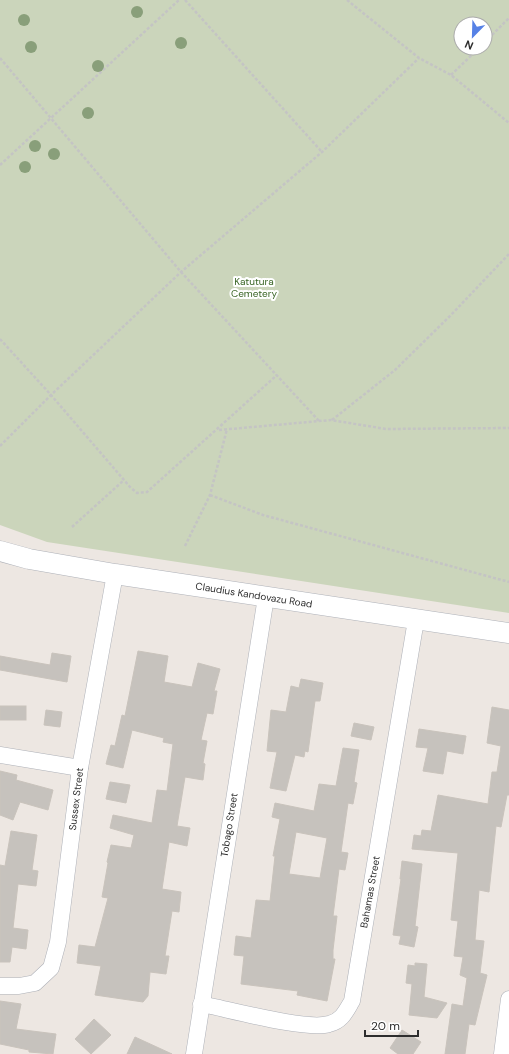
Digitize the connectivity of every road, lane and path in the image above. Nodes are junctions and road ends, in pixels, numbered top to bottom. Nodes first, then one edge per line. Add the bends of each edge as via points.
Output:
1 (179, 0) edge
2 (185, 0) edge
3 (347, 0) edge
4 (509, 18) edge
5 (493, 34) edge
6 (471, 56) edge
7 (0, 58) edge
8 (419, 58) junction
9 (451, 75) junction
10 (50, 118) junction
11 (509, 123) edge
12 (322, 152) junction
13 (0, 165) edge
14 (509, 254) edge
15 (181, 272) junction
16 (0, 339) edge
17 (277, 375) junction
18 (51, 395) junction
19 (331, 420) junction
20 (320, 422) junction
21 (509, 428) edge
22 (227, 429) junction
23 (218, 430) junction
24 (0, 446) edge
25 (124, 480) junction
26 (210, 495) junction
27 (72, 527) dead end
28 (185, 546) dead end
29 (0, 551) edge
30 (115, 574) junction
31 (509, 582) edge
32 (266, 597) junction
33 (416, 620) junction
34 (509, 634) edge
35 (0, 755) edge
36 (80, 768) junction
37 (0, 986) edge
38 (509, 999) edge
39 (201, 1004) junction
40 (194, 1054) edge
41 (502, 1054) edge

1 - 10 path
2 - 12 path
3 - 8 path
4 - 5 path
6 - 9 path
7 - 10 path
8 - 9 path
8 - 12 path
9 - 11 path
10 - 13 path
10 - 15 path
12 - 15 path
14 - 19 path via 451,316 395,370
15 - 17 path
15 - 18 path
16 - 18 path
17 - 20 path
17 - 23 path
18 - 24 path
18 - 25 path
19 - 20 path
19 - 21 path via 386,429
20 - 22 path
22 - 23 path
22 - 26 path
23 - 25 path via 147,492 137,493
25 - 27 path
26 - 28 path
26 - 31 path via 263,515
29 - 30 street, Claudius Kandovazu Road
30 - 32 street, Claudius Kandovazu Road
30 - 36 street, Sussex Street
32 - 33 street, Claudius Kandovazu Road
32 - 39 street, Tobago Street
33 - 34 street, Claudius Kandovazu Road
33 - 39 street, Bahamas Street via 352,1001 342,1018 329,1024 308,1026
35 - 36 street
36 - 37 street, Sussex Street via 58,942 51,968 35,983
38 - 41 street
39 - 40 street, Tobago Street

